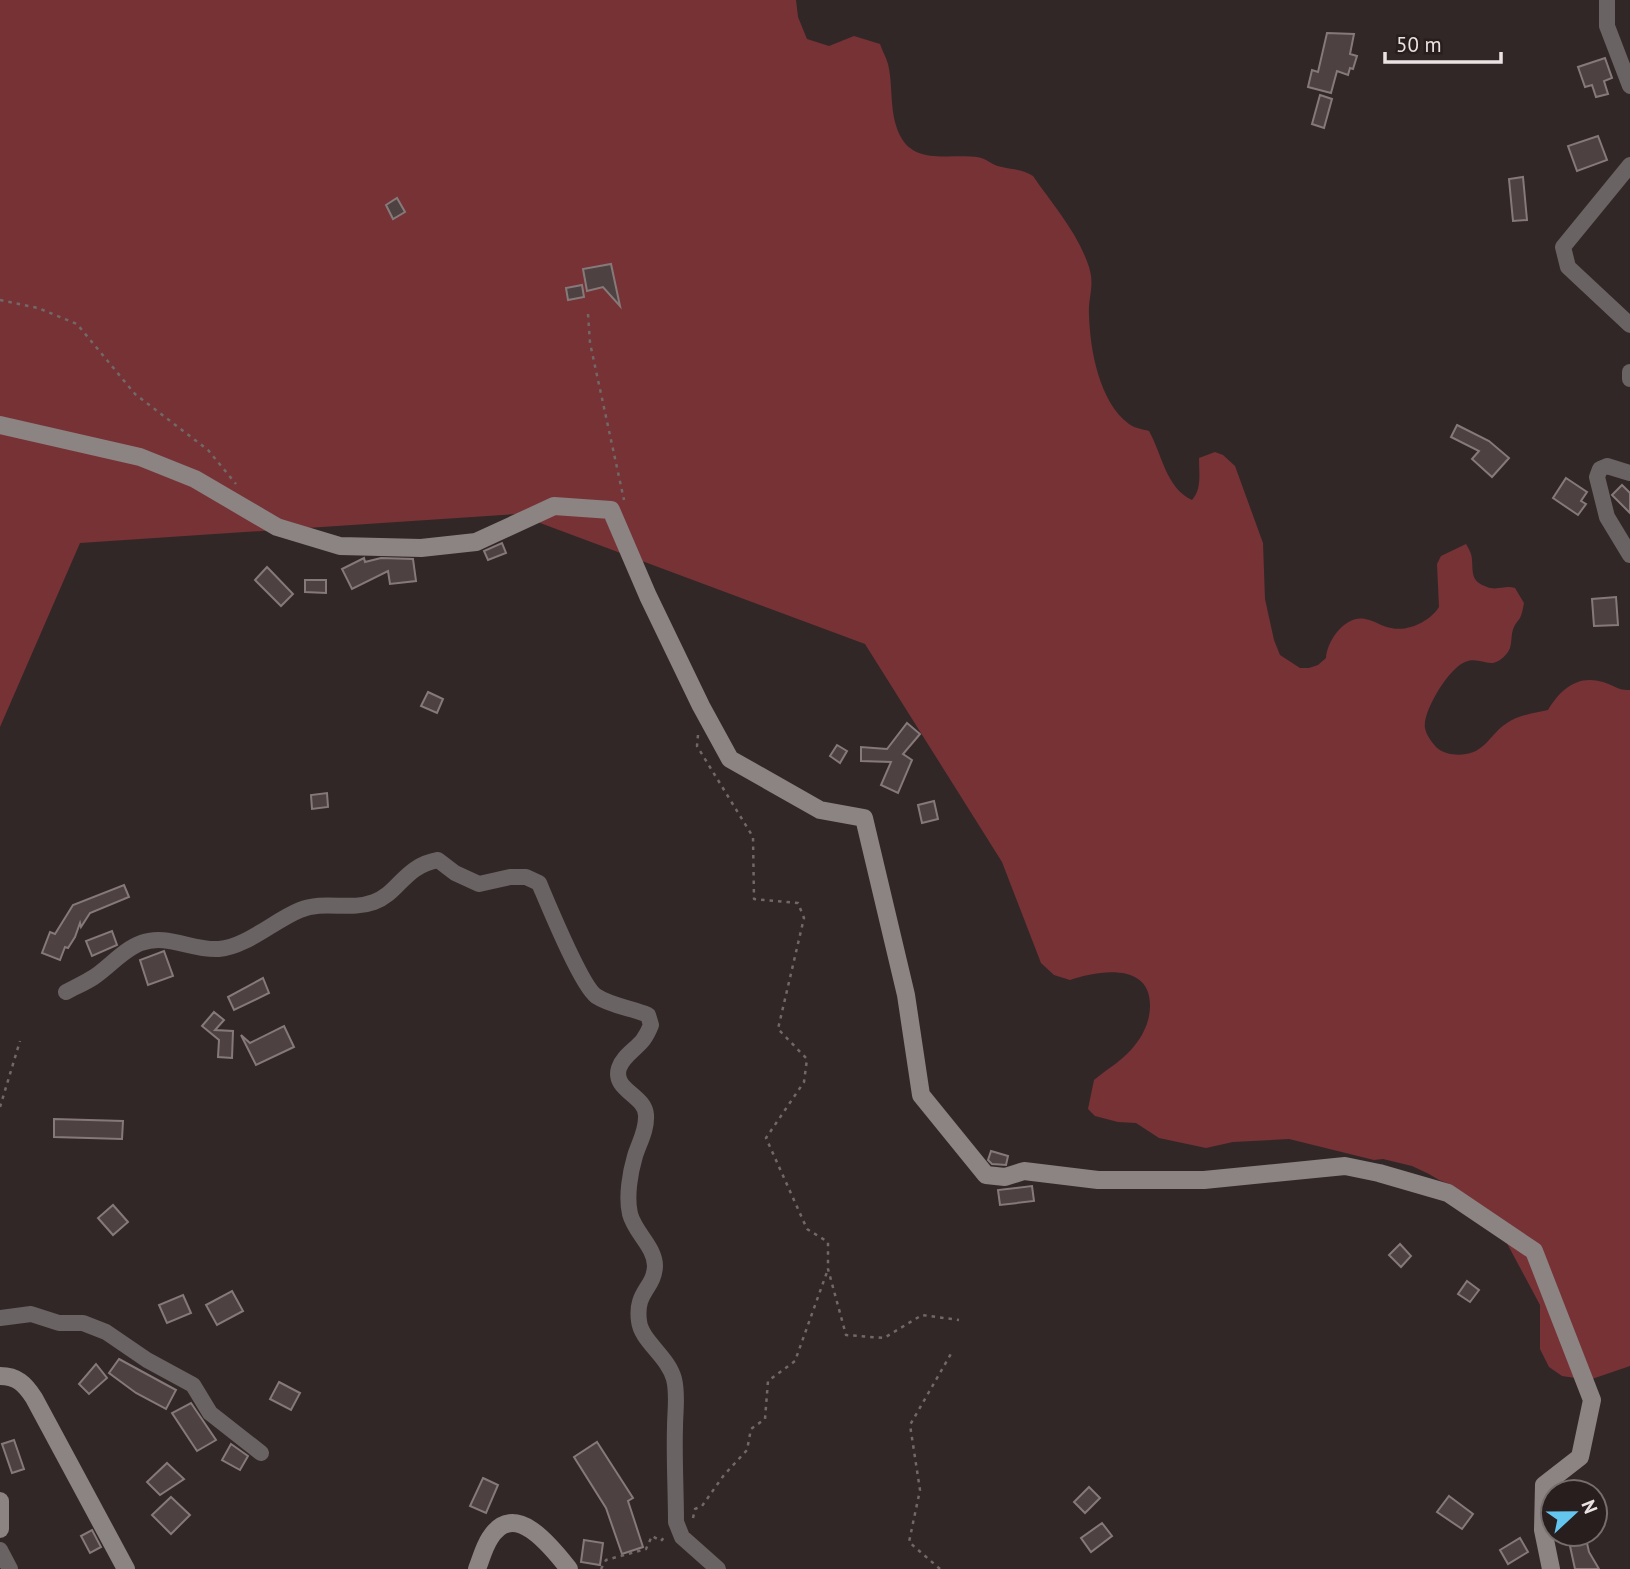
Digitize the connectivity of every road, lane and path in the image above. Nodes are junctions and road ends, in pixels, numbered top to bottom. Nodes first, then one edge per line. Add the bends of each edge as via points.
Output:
1 (1607, 0) edge
2 (1630, 86) edge
3 (1630, 165) edge
4 (0, 300) edge
5 (588, 314) dead end
6 (1630, 325) edge
7 (1630, 372) edge
8 (1630, 379) edge
9 (0, 425) edge
10 (1630, 473) edge
11 (236, 483) dead end
12 (626, 509) dead end
13 (1630, 555) edge
14 (698, 733) dead end
15 (66, 992) dead end
16 (20, 1041) dead end
17 (0, 1107) edge
18 (828, 1269) junction
19 (0, 1318) edge
20 (959, 1320) dead end
21 (952, 1352) dead end
22 (0, 1376) edge
23 (261, 1453) dead end
24 (0, 1501) edge
25 (676, 1522) junction
26 (0, 1530) edge
27 (0, 1550) edge
28 (10, 1569) edge
29 (125, 1569) edge
30 (477, 1569) edge
31 (569, 1569) edge
32 (601, 1569) edge
33 (718, 1569) edge
34 (940, 1569) edge
35 (1550, 1569) edge

1 - 2 street via 1607,26
3 - 6 street via 1563,247 1568,267
4 - 11 path via 38,308 77,324 135,394 208,450
5 - 12 path via 590,343
7 - 8 street
9 - 35 street via 140,457 195,479 277,527 340,546 421,548 476,542 554,506 611,510 683,669 730,759 820,810 864,818 906,995 921,1095 986,1175 1005,1177 1024,1171 1098,1180 1205,1180 1345,1166 1448,1193 1534,1251 1592,1400 1580,1457 1544,1485
10 - 13 street via 1607,466 1597,477 1607,517
14 - 18 path via 697,746 753,837 754,899 797,903 804,918 778,1029 807,1059 804,1082 766,1138 807,1229 828,1242
15 - 25 street via 140,943 161,939 199,950 222,949 301,909 375,902 424,862 438,860 479,884 510,877 539,883 594,994 648,1015 651,1026 625,1057 619,1079 641,1101 646,1114 631,1180 630,1214 655,1265 653,1278 638,1300 639,1325 666,1360 674,1379
16 - 17 path
18 - 20 path via 845,1335 884,1338 922,1315
18 - 25 path via 795,1360 768,1381 765,1419 751,1429 747,1450 695,1509 692,1520
19 - 23 street via 31,1314 106,1332 193,1385 210,1413
21 - 34 path via 910,1426 920,1490 909,1542
22 - 29 street via 18,1379 34,1398
24 - 26 street
25 - 32 path via 661,1541 652,1536 646,1549 606,1560
25 - 33 street via 682,1537
27 - 28 street
30 - 31 street via 499,1528 520,1525 533,1529 550,1544

